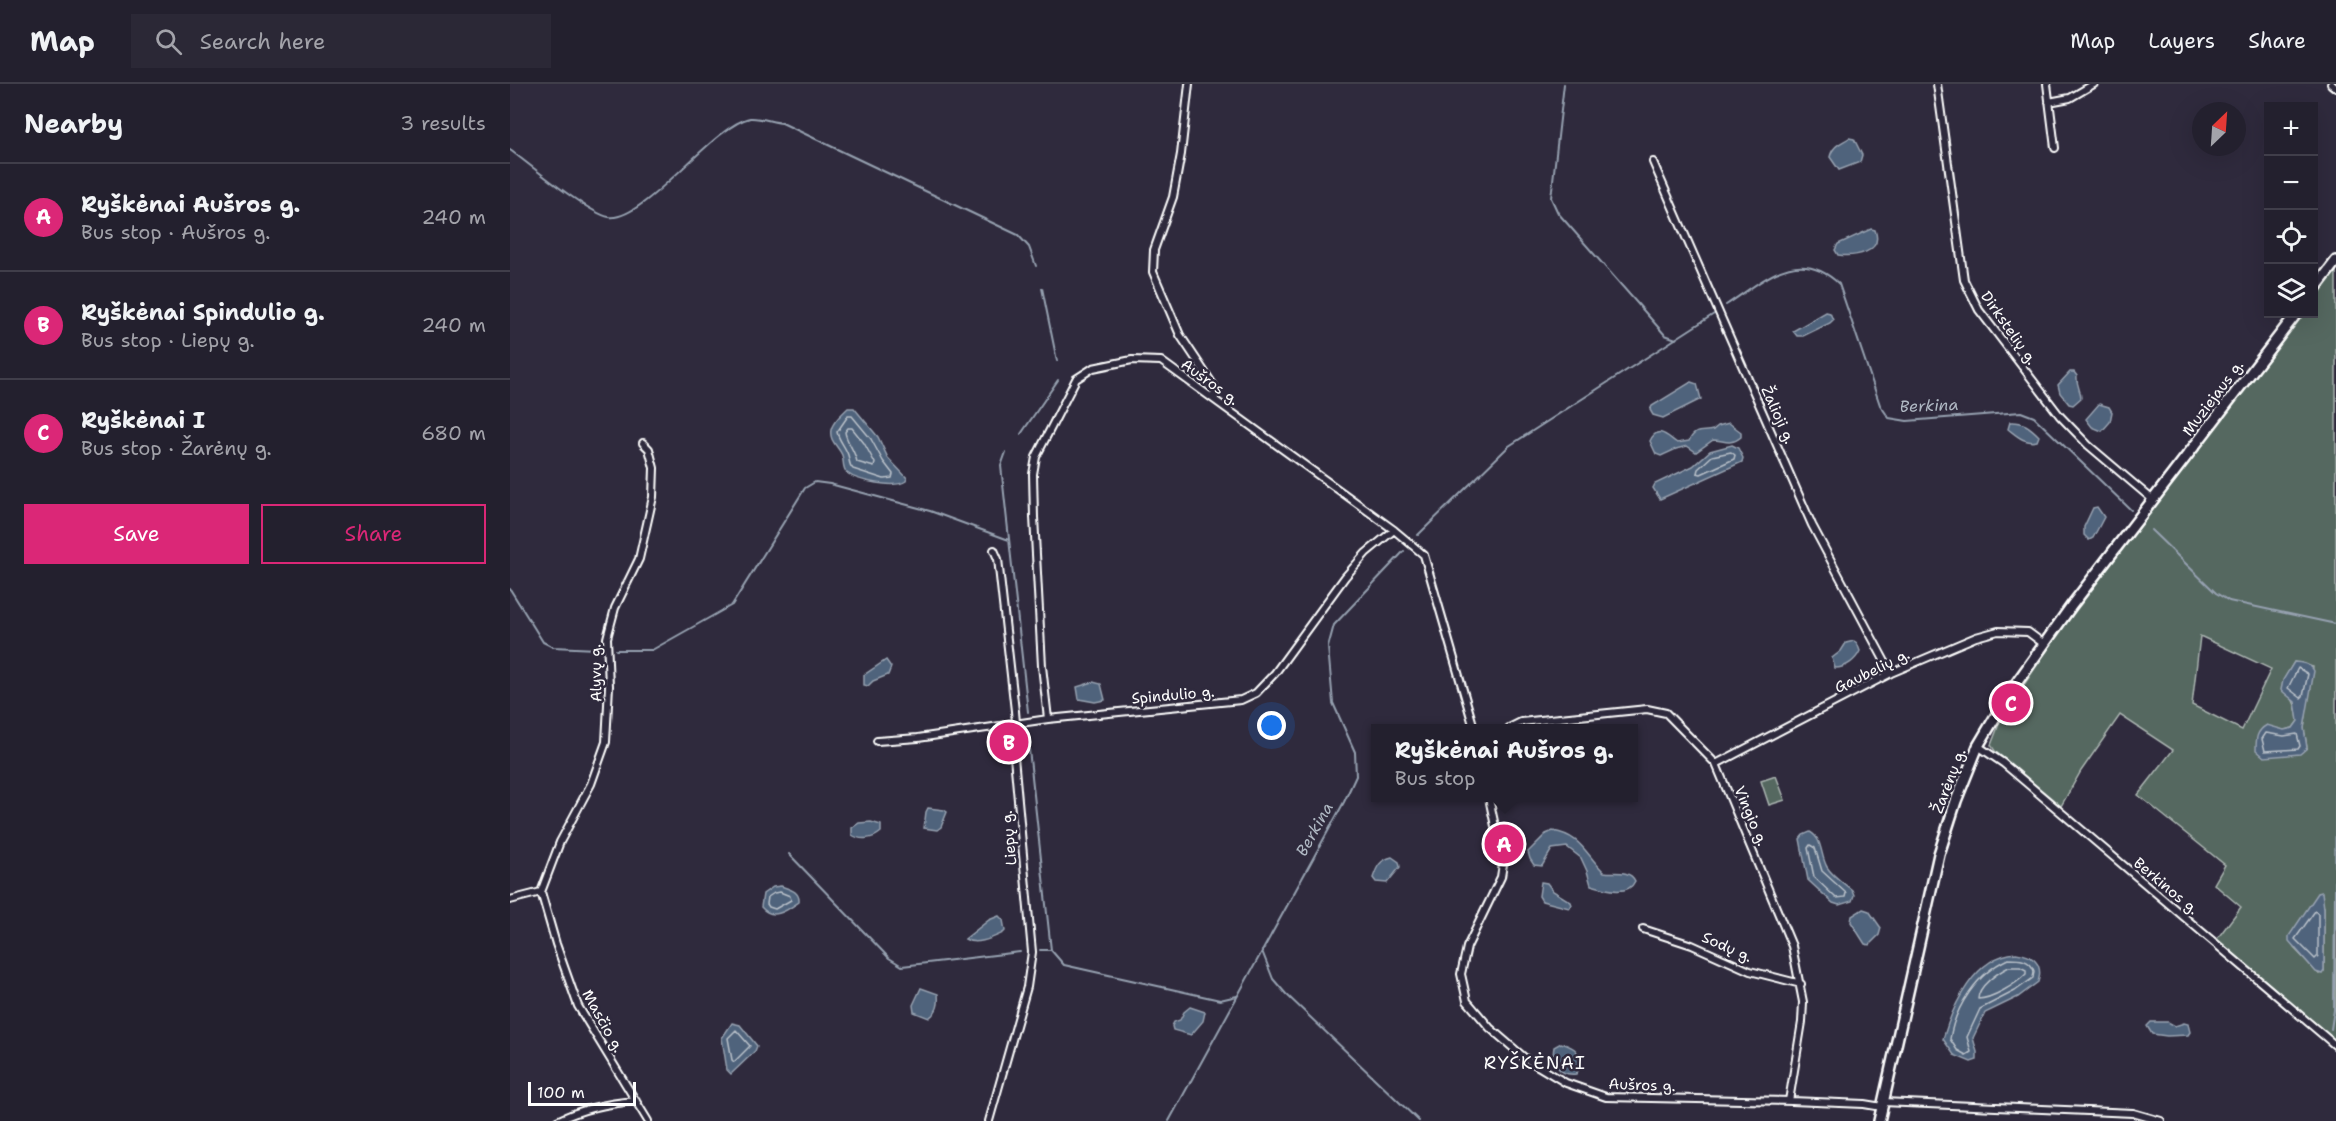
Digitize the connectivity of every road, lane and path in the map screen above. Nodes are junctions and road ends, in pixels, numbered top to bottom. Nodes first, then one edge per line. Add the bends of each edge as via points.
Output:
1 (1189, 84) edge
2 (1937, 84) edge
3 (2047, 84) edge
4 (2094, 84) edge
5 (2331, 84) edge
6 (2336, 88) edge
7 (2049, 102) junction
8 (2055, 148) dead end
9 (1653, 162) dead end
10 (2336, 261) edge
11 (2318, 284) edge
12 (2293, 318) edge
13 (1215, 400) junction
14 (644, 443) dead end
15 (2153, 500) junction
16 (1394, 530) junction
17 (994, 550) dead end
18 (2044, 644) junction
19 (1891, 672) junction
20 (1048, 719) junction
21 (1016, 723) junction
22 (1473, 724) edge
23 (1518, 724) edge
24 (877, 741) dead end
25 (1978, 746) junction
26 (1716, 764) junction
27 (1490, 802) edge
28 (541, 892) junction
29 (510, 900) edge
30 (1643, 929) dead end
31 (1801, 984) junction
32 (2336, 1047) edge
33 (636, 1101) junction
34 (1789, 1101) junction
35 (1883, 1105) junction
36 (558, 1121) edge
37 (648, 1121) edge
38 (989, 1121) edge
39 (1879, 1121) edge
40 (2161, 1121) edge

1 - 13 street via 1175,186 1154,250 1153,272 1180,335 1214,386
2 - 15 street, Dirkstelių g. via 1964,279 1979,310 2060,416
3 - 7 street
4 - 7 street via 2070,99
5 - 6 street
7 - 8 street
9 - 19 street, Žalioji g. via 1812,525
10 - 11 main road
12 - 15 main road, Muziejaus g.
13 - 16 street, Aušros g.
13 - 20 street, Aušros g. via 1161,361 1132,360 1093,368 1076,379 1041,446 1033,474
14 - 28 street, Alyvų g. via 654,468 653,497 639,559 615,608 607,638 606,742
15 - 18 main road, Žarėnų g.
16 - 20 street, Spindulio g. via 1345,577 1256,693 1241,700
16 - 22 street, Aušros g. via 1424,555
17 - 21 street, Liepų g.
18 - 19 street, Gaubelių g. via 2028,632 1998,632
18 - 25 main road, Žarėnų g.
19 - 26 street, Gaubelių g.
20 - 21 street, Spindulio g.
21 - 24 street, Spindulio g.
21 - 38 street, Liepų g. via 1013,746 1032,952 1027,987
23 - 26 street, Vingio g. via 1647,709 1666,712
25 - 32 street, Berkinos g. via 2003,763
25 - 35 main road, Žarėnų g. via 1940,854
26 - 31 street, Vingio g. via 1792,946
27 - 34 street, Aušros g. via 1503,864 1501,877 1467,947 1461,974 1467,1001 1490,1028 1526,1059 1566,1083 1606,1097
28 - 29 street
28 - 33 street, Masčio g. via 578,1006
30 - 31 street, Sodų g. via 1692,945 1750,971
31 - 34 street, Vingio g. via 1802,1023
33 - 36 street via 576,1111
33 - 37 street, Masčio g.
34 - 35 street, Aušros g.
35 - 39 main road, Žarėnų g.
35 - 40 street, Aušros g. via 2133,1113

